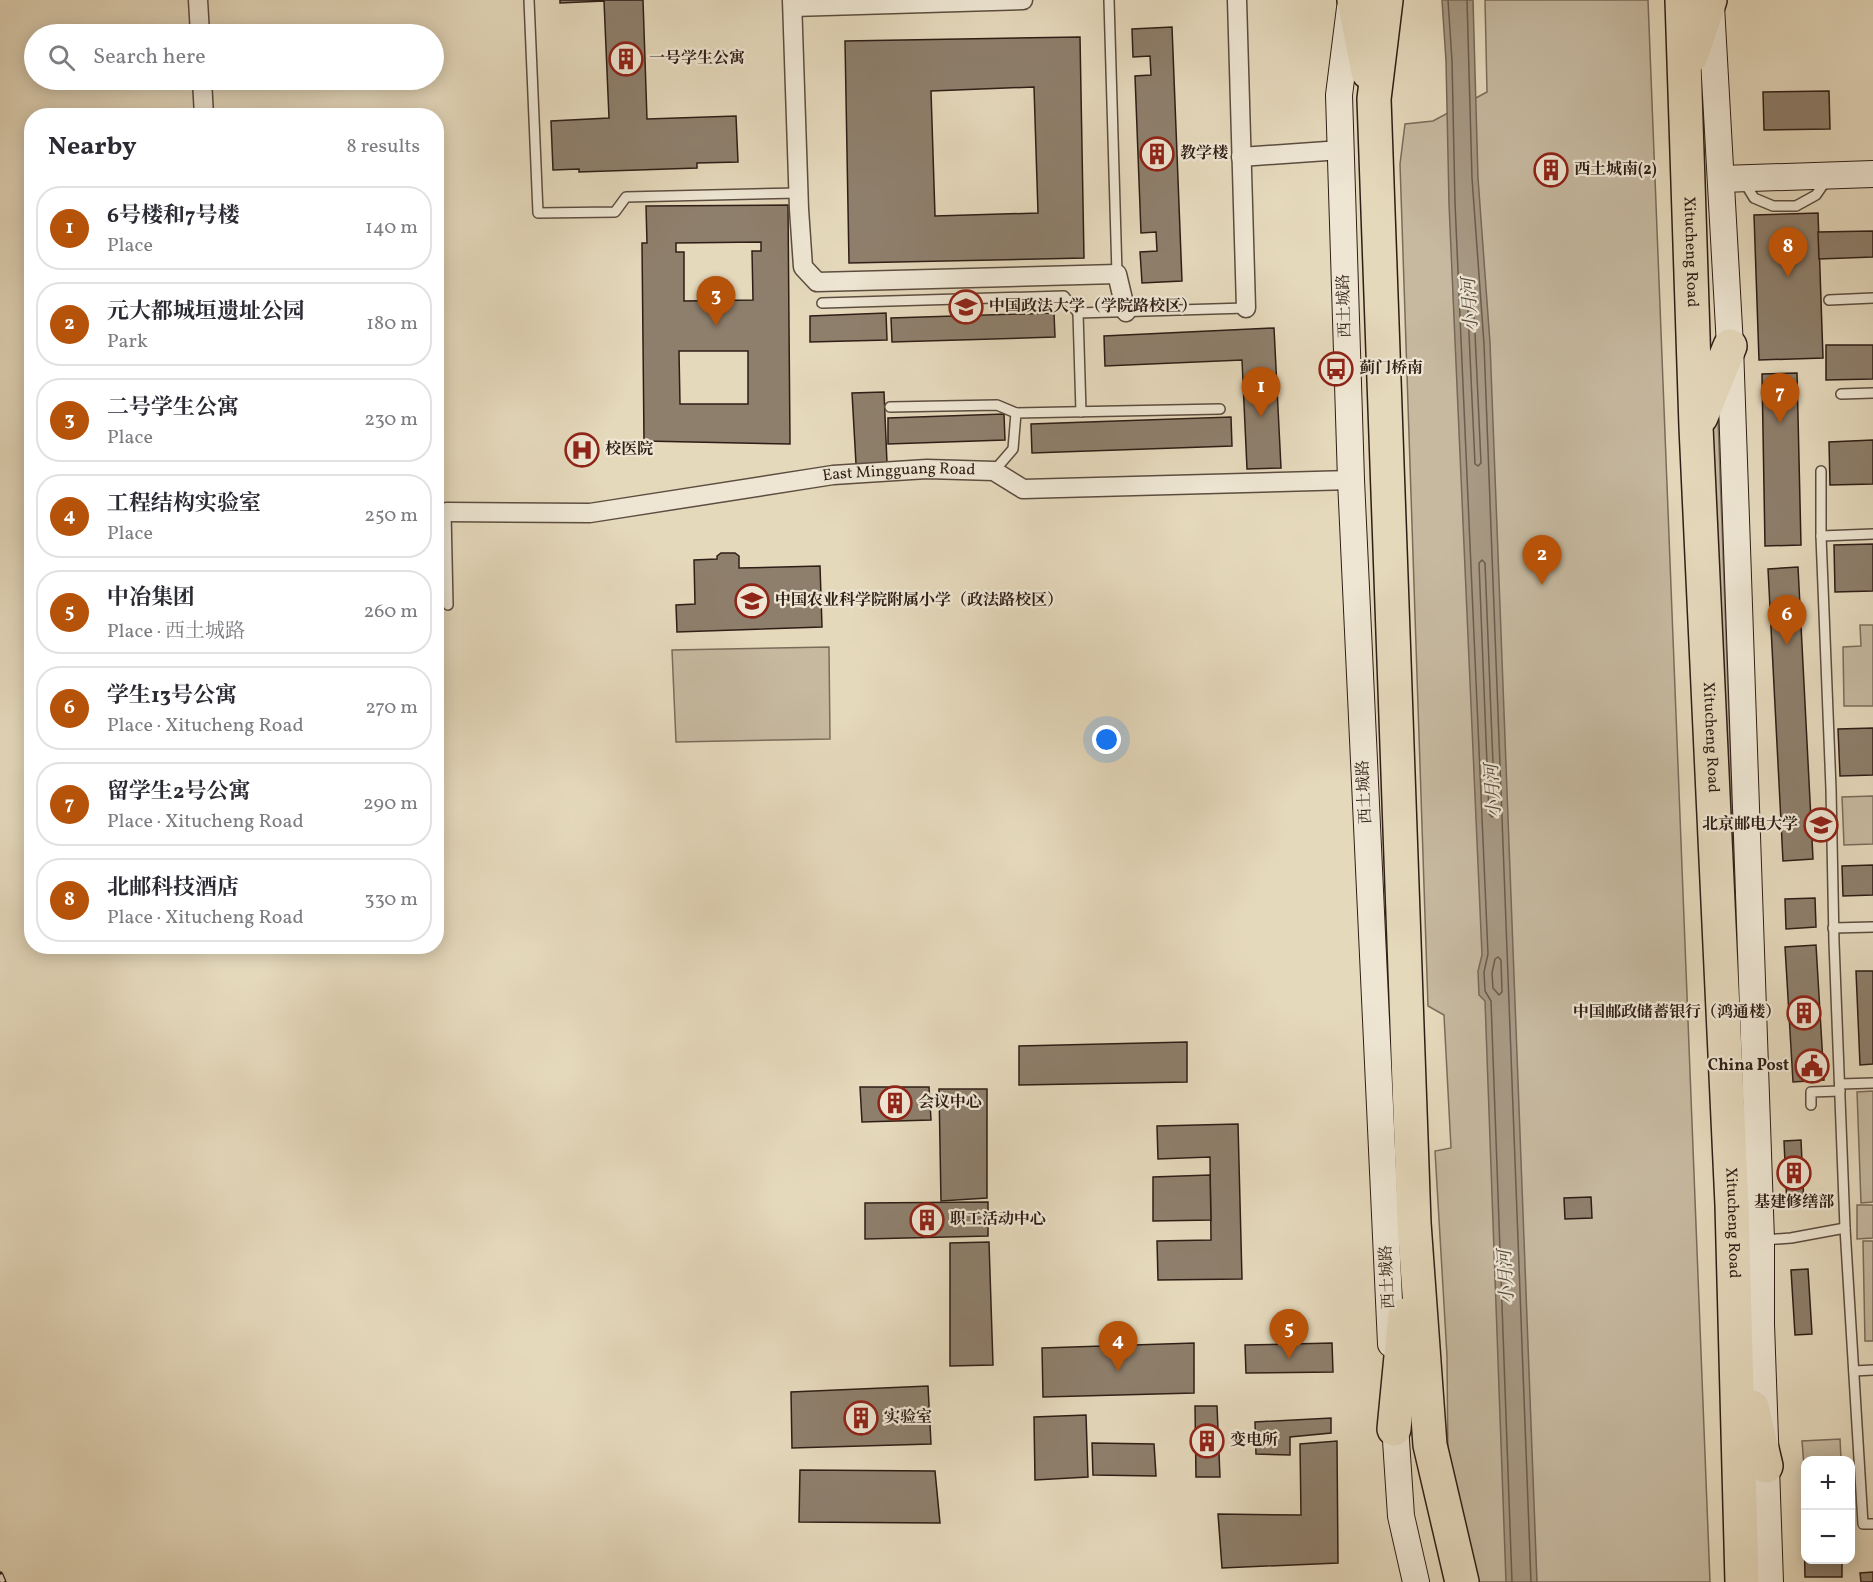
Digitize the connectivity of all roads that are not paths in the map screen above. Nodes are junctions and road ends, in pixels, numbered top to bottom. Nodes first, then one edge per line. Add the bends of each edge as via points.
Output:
1 (198, 0) edge
2 (529, 0) edge
3 (1023, 0) edge
4 (1109, 0) edge
5 (1237, 0) edge
6 (1334, 0) edge
7 (1352, 0) edge
8 (1386, 0) edge
9 (1682, 0) edge
10 (1710, 0) edge
11 (792, 3) edge
12 (199, 24) edge
13 (1685, 75) junction
14 (203, 90) edge
15 (1339, 95) junction
16 (1374, 99) junction
17 (204, 108) edge
18 (1341, 150) junction
19 (1241, 157) junction
20 (1873, 174) edge
21 (1732, 179) junction
22 (798, 193) junction
23 (1117, 274) junction
24 (1873, 298) edge
25 (1829, 300) dead end
26 (822, 303) dead end
27 (1246, 308) joint
28 (1126, 312) junction
29 (1078, 313) junction
30 (1730, 346) junction
31 (1873, 393) edge
32 (1841, 394) dead end
33 (890, 407) dead end
34 (1220, 409) dead end
35 (1081, 412) junction
36 (1016, 413) junction
37 (1696, 427) junction
38 (994, 471) junction
39 (1821, 471) dead end
40 (1351, 480) junction
41 (446, 512) joint
42 (1873, 534) edge
43 (1821, 536) junction
44 (448, 605) dead end
45 (1873, 927) edge
46 (1833, 928) junction
47 (1873, 1083) edge
48 (1840, 1088) junction
49 (1811, 1105) dead end
50 (1732, 1205) junction
51 (1414, 1223) junction
52 (1845, 1228) junction
53 (1761, 1240) junction
54 (1873, 1370) edge
55 (1854, 1371) junction
56 (1394, 1429) junction
57 (1766, 1467) junction
58 (1873, 1524) edge
59 (1416, 1582) edge
60 (1462, 1582) edge
61 (1743, 1582) edge
62 (1770, 1582) edge

1 - 12 street
2 - 22 lane via 538,213 615,212 626,197
3 - 11 street
4 - 23 lane
5 - 19 street
6 - 15 street
7 - 15 street, 西土城路
7 - 16 highway
8 - 16 highway
9 - 13 highway, Xitucheng Road
10 - 13 highway
10 - 21 street, Xitucheng Road
11 - 22 street
13 - 37 highway, Xitucheng Road
14 - 17 street
15 - 18 street, 西土城路
16 - 51 highway
18 - 19 street
18 - 40 street, 西土城路
19 - 27 street
20 - 21 street
21 - 30 street, Xitucheng Road
22 - 23 street via 803,267 817,282
23 - 28 street
24 - 25 lane
26 - 29 lane via 1064,296
27 - 28 lane
28 - 29 lane
29 - 35 lane
30 - 37 highway
30 - 53 street, Xitucheng Road
31 - 32 lane
33 - 36 lane via 997,405
34 - 35 lane
35 - 36 lane
36 - 38 lane via 1013,449
37 - 50 highway, Xitucheng Road
38 - 40 street, East Mingguang Road via 1023,489
38 - 41 street, East Mingguang Road via 927,469 833,475 590,513
39 - 43 lane
40 - 56 street, 西土城路
41 - 44 lane
42 - 43 lane
43 - 46 lane
45 - 46 lane
46 - 48 lane
47 - 48 lane
48 - 49 lane via 1811,1092
48 - 52 lane
50 - 57 highway via 1749,1394
50 - 61 highway, Xitucheng Road
51 - 56 highway
51 - 60 highway via 1430,1445
52 - 53 lane
52 - 55 lane
53 - 57 street, Xitucheng Road
54 - 55 lane
55 - 58 lane via 1863,1524
56 - 59 street, 西土城路 via 1401,1516
57 - 62 street

